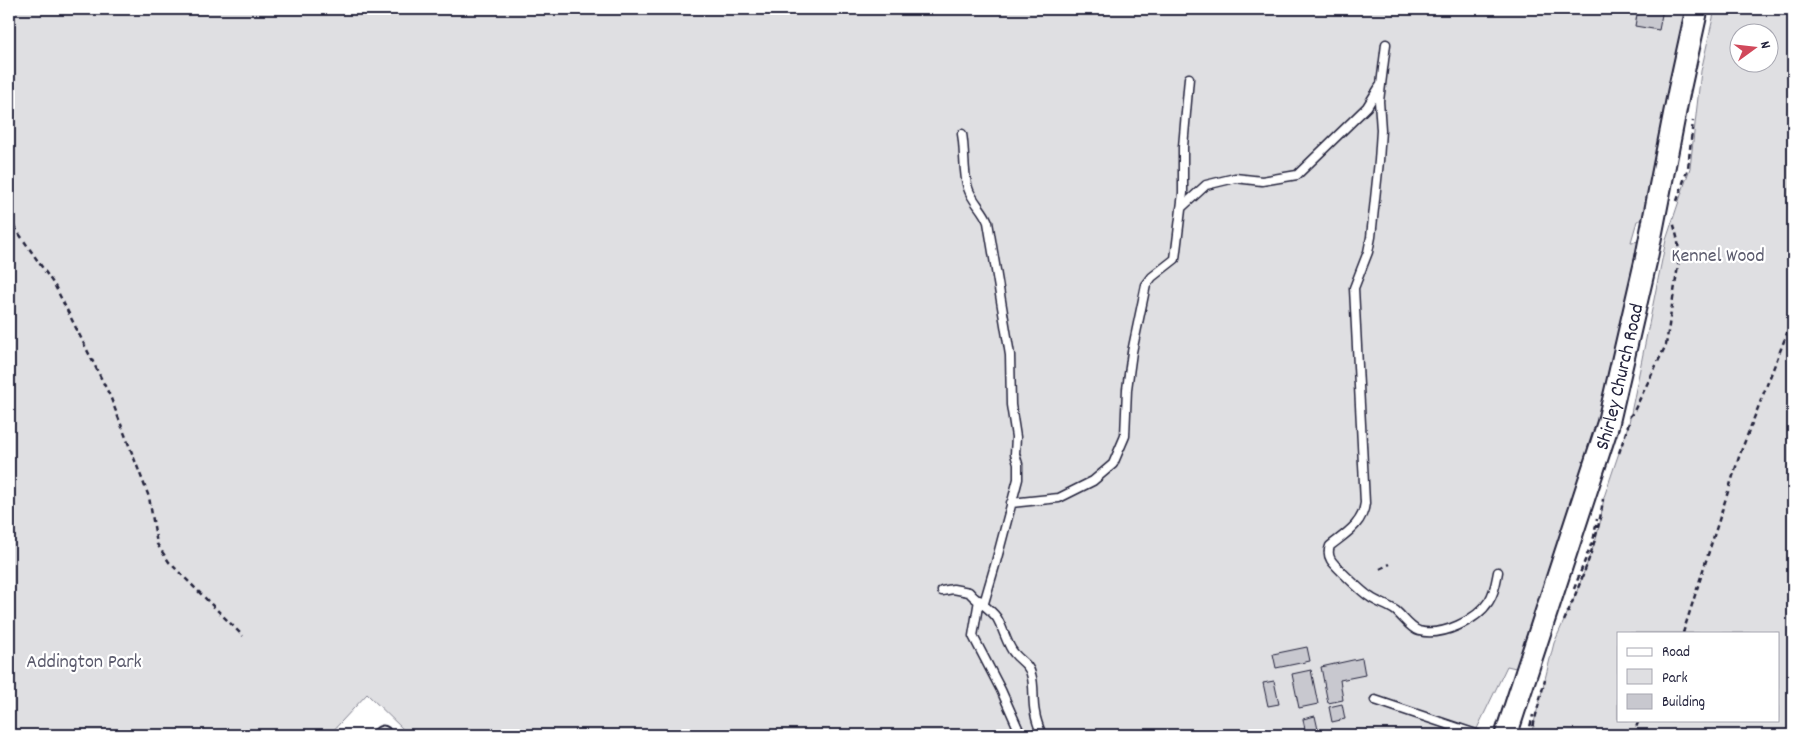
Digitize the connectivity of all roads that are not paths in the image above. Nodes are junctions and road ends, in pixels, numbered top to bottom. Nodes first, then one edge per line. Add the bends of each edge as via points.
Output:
1 (1697, 9) edge
2 (1386, 44) dead end
3 (1190, 78) dead end
4 (1382, 82) junction
5 (962, 134) dead end
6 (1181, 208) junction
7 (1012, 503) junction
8 (1498, 572) dead end
9 (942, 591) dead end
10 (981, 602) junction
11 (1375, 700) dead end
12 (1021, 735) edge
13 (1042, 735) edge
14 (1478, 735) edge
15 (1506, 735) edge

1 - 15 street, Shirley Church Road via 1646,260 1608,424
2 - 4 lane
3 - 6 lane
4 - 6 lane via 1367,107 1297,175 1262,181 1235,178 1206,185
4 - 8 lane via 1380,161 1371,237 1354,288 1364,513 1360,521 1330,546 1328,552 1338,568 1368,596 1396,611 1412,627 1426,632 1451,629 1479,613 1495,590
5 - 7 lane via 968,187 988,222 1010,356 1018,472
6 - 7 lane via 1175,259 1146,286 1132,352 1124,436 1113,464 1093,481 1059,498
7 - 10 lane
9 - 10 lane via 969,592
10 - 12 lane via 973,636
10 - 13 lane via 995,616 1013,653 1030,668 1035,714
11 - 14 lane

